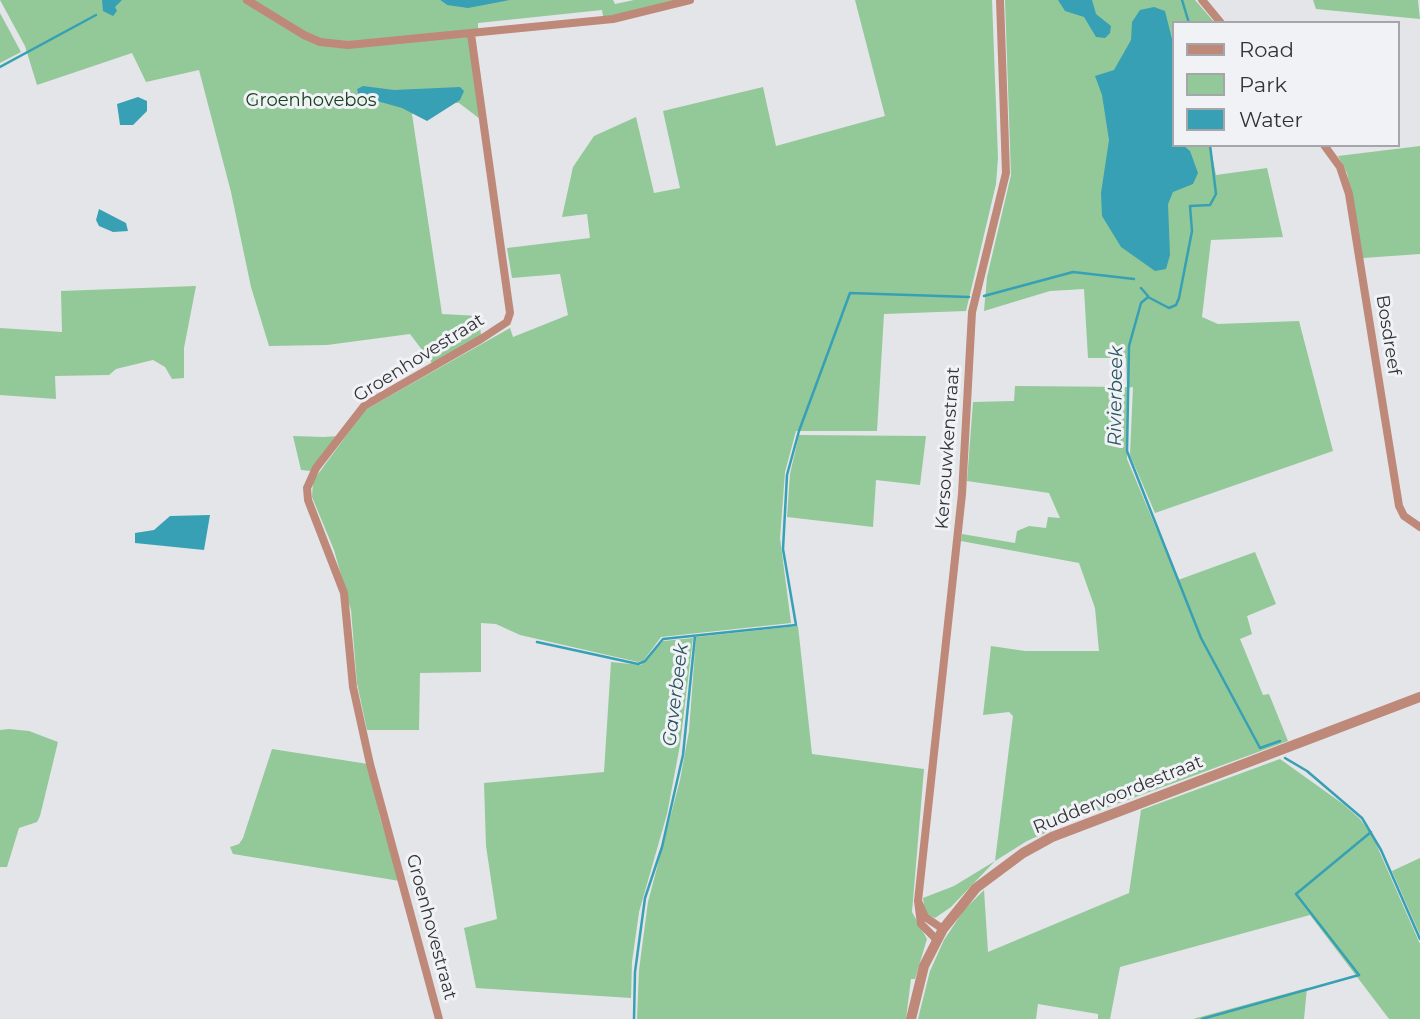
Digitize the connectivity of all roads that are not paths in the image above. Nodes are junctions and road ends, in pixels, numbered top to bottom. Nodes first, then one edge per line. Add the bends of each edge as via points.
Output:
1 (247, 0) edge
2 (690, 0) edge
3 (1000, 0) edge
4 (1202, 0) edge
5 (1219, 21) edge
6 (471, 34) junction
7 (1325, 147) edge
8 (1420, 527) edge
9 (1420, 697) edge
10 (918, 901) junction
11 (943, 929) junction
12 (937, 940) junction
13 (439, 1019) edge
14 (911, 1019) edge

1 - 6 street via 304,35 334,44
2 - 6 street via 613,19
3 - 10 street, Kersouwkenstraat via 1007,166 972,312 962,494
4 - 5 street
6 - 13 street, Groenhovestraat via 510,313 506,323 489,334 364,406 316,468 307,488 344,593 353,687 370,764
7 - 8 street, Bosdreef via 1340,167 1349,194 1399,506 1404,516
9 - 11 street, Ruddervoordestraat via 1052,837 975,888
10 - 11 street via 925,917
10 - 12 street via 921,924
11 - 12 street, Ruddervoordestraat
12 - 14 street, Ruddervoordestraat via 924,966

